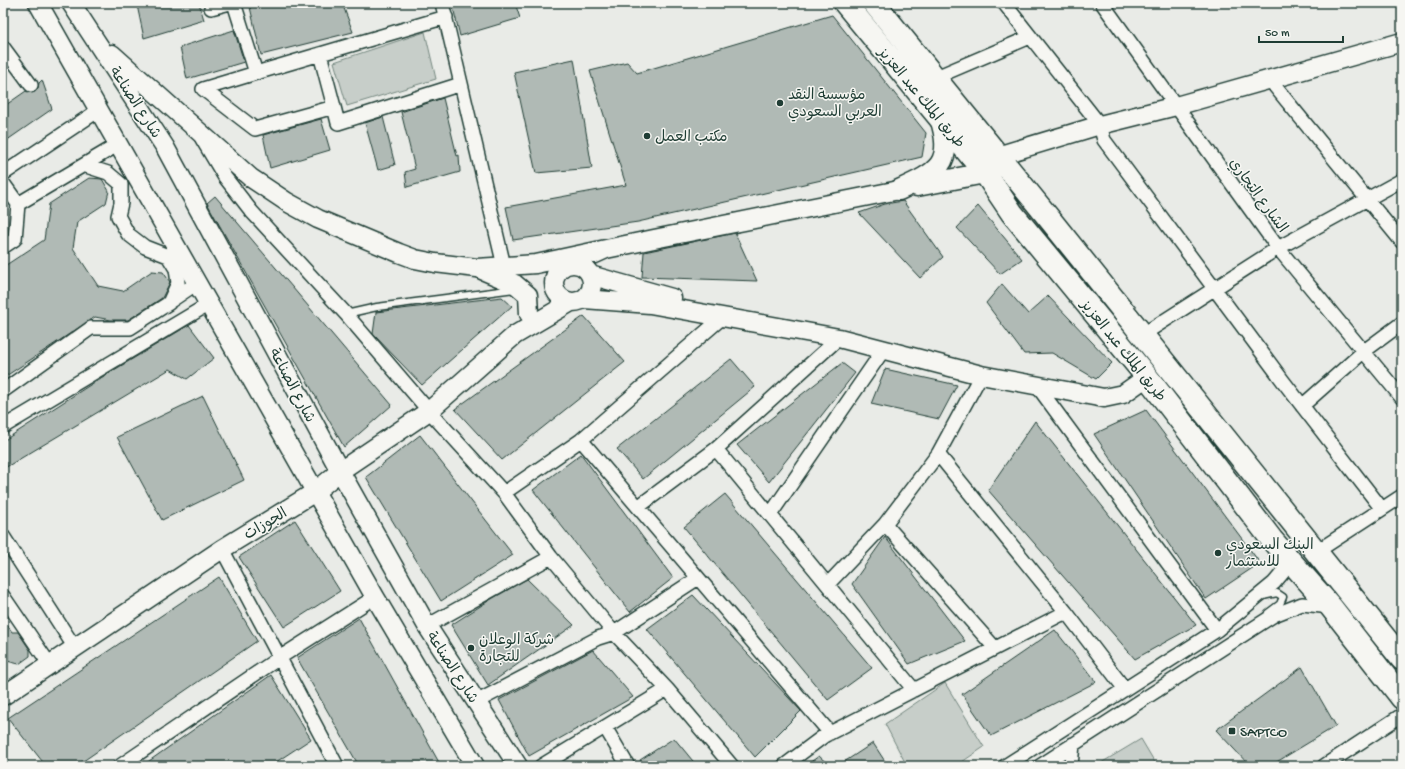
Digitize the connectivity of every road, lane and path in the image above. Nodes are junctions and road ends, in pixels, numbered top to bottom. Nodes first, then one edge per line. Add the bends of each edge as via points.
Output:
1 (38, 3) edge
2 (70, 3) edge
3 (230, 3) edge
4 (234, 3) edge
5 (442, 3) edge
6 (844, 3) edge
7 (874, 3) edge
8 (1004, 3) edge
9 (1102, 3) edge
10 (211, 8) dead end
11 (446, 17) junction
12 (1030, 37) junction
13 (95, 39) junction
14 (1402, 42) edge
15 (3, 47) edge
16 (320, 54) junction
17 (256, 72) junction
18 (934, 78) junction
19 (1268, 80) junction
20 (461, 84) junction
21 (31, 85) dead end
22 (1176, 106) junction
23 (334, 107) junction
24 (99, 110) junction
25 (940, 118) junction
26 (1100, 125) junction
27 (195, 129) junction
28 (119, 144) junction
29 (129, 163) junction
30 (991, 164) junction
31 (86, 166) junction
32 (3, 174) edge
33 (1402, 180) edge
34 (3, 183) edge
35 (120, 184) junction
36 (899, 190) junction
37 (1366, 200) junction
38 (18, 204) junction
39 (654, 239) junction
40 (1402, 242) edge
41 (3, 247) edge
42 (1278, 248) junction
43 (606, 249) junction
44 (173, 253) junction
45 (536, 264) junction
46 (567, 265) junction
47 (504, 266) junction
48 (477, 268) junction
49 (589, 273) junction
50 (197, 284) junction
51 (554, 286) junction
52 (520, 288) junction
53 (1214, 289) junction
54 (578, 300) junction
55 (169, 303) junction
56 (209, 304) junction
57 (346, 314) junction
58 (529, 314) junction
59 (724, 316) junction
60 (1402, 323) edge
61 (515, 335) junction
62 (1142, 335) junction
63 (839, 338) junction
64 (884, 349) junction
65 (1363, 352) junction
66 (981, 375) junction
67 (1147, 377) junction
68 (1038, 387) junction
69 (3, 391) edge
70 (1402, 398) edge
71 (1302, 406) junction
72 (429, 411) junction
73 (3, 427) edge
74 (580, 440) junction
75 (716, 448) junction
76 (938, 454) junction
77 (340, 471) junction
78 (315, 492) junction
79 (504, 492) junction
80 (1402, 496) edge
81 (638, 507) junction
82 (1382, 509) junction
83 (770, 515) junction
84 (885, 524) junction
85 (3, 536) edge
86 (1272, 540) junction
87 (222, 549) junction
88 (1316, 552) junction
89 (551, 557) junction
90 (698, 578) junction
91 (828, 584) junction
92 (3, 596) edge
93 (375, 597) junction
94 (1256, 598) junction
95 (1331, 607) junction
96 (1066, 612) junction
97 (427, 626) junction
98 (1217, 630) junction
99 (614, 632) junction
100 (1237, 637) junction
101 (75, 648) junction
102 (995, 648) junction
103 (279, 658) junction
104 (1402, 659) edge
105 (50, 665) junction
106 (1124, 688) junction
107 (666, 689) junction
108 (914, 690) junction
109 (3, 696) edge
110 (1402, 698) edge
111 (476, 702) junction
112 (1402, 715) edge
113 (605, 727) junction
114 (830, 733) junction
115 (1073, 744) junction
116 (120, 766) edge
117 (337, 766) edge
118 (475, 766) edge
119 (518, 766) edge
120 (541, 766) edge
121 (628, 766) edge
122 (732, 766) edge
123 (784, 766) edge
124 (1005, 766) edge
125 (1040, 766) edge
126 (1071, 766) edge
127 (1324, 766) edge

1 - 24 street, شارع الصناعة
2 - 13 street, شارع الصناعة
3 - 10 street
4 - 17 street
5 - 11 street
6 - 25 highway, طريق الملك عبد العزيز
7 - 18 highway, طريق الملك عبد العزيز
8 - 12 street
9 - 22 street, الشارع التجاري
11 - 16 street
11 - 20 street
12 - 18 street
12 - 26 street
13 - 27 street
13 - 77 street, شارع الصناعة via 164,147
14 - 19 street
15 - 21 street
16 - 17 street
16 - 23 street
17 - 23 street via 203,89 255,129
18 - 30 highway, طريق الملك عبد العزيز
19 - 22 street
19 - 37 street
20 - 23 street via 338,123
20 - 47 street
22 - 26 street
22 - 42 street, الشارع التجاري
24 - 28 street, شارع الصناعة
24 - 32 street
25 - 30 highway, طريق الملك عبد العزيز
25 - 36 main road via 946,138 945,153 938,166 924,178
26 - 30 street
26 - 53 street via 1104,140
27 - 48 street via 251,178 318,219 415,259
27 - 57 street via 224,176 252,212
28 - 29 street, شارع الصناعة
28 - 31 street
29 - 35 street
29 - 44 street, شارع الصناعة
30 - 36 main road
30 - 62 highway, طريق الملك عبد العزيز
30 - 67 highway, طريق الملك عبد العزيز via 1012,214
31 - 35 street via 108,173
31 - 38 street
33 - 37 street
34 - 38 street
35 - 44 street via 121,203 118,216 128,234 145,247
36 - 39 street
37 - 40 street
37 - 42 street
38 - 41 street via 15,239
39 - 43 street
39 - 49 street
42 - 53 street
42 - 65 street, الشارع التجاري
43 - 45 street
43 - 46 street
44 - 50 street, شارع الصناعة
44 - 55 street via 178,283
45 - 46 street
45 - 47 street
46 - 49 street via 582,266
46 - 51 street via 556,274
47 - 48 street
48 - 52 street
49 - 54 street via 591,288
49 - 59 street
50 - 55 street
50 - 56 street, شارع الصناعة
51 - 54 street via 560,297
51 - 58 street
52 - 57 lane via 377,307
52 - 58 street via 528,295
53 - 62 street
53 - 71 street
54 - 59 street via 650,304
54 - 61 street
55 - 69 street via 130,328 91,328
56 - 73 street
56 - 78 street, شارع الصناعة
57 - 72 street
58 - 61 street
59 - 63 street
59 - 74 street
60 - 65 street
61 - 72 street, الجوزات
62 - 88 highway, طريق الملك عبد العزيز
63 - 64 street
63 - 75 street
64 - 66 street
64 - 83 street
65 - 70 street, الشارع التجاري
65 - 71 street
66 - 68 street
66 - 76 street
67 - 68 street via 1123,394 1104,398
67 - 86 highway, طريق الملك عبد العزيز
68 - 98 street
71 - 82 street
72 - 77 street, الجوزات
72 - 79 street
74 - 79 street
74 - 81 street
75 - 81 street
75 - 83 street
76 - 84 street
76 - 96 street
77 - 78 street, الجوزات
77 - 97 street, شارع الصناعة
78 - 87 street, الجوزات
78 - 93 street, شارع الصناعة
79 - 89 street
80 - 82 street
81 - 90 street
82 - 88 street
83 - 91 street
84 - 91 street
84 - 102 street
85 - 101 street
86 - 94 street via 1285,570
86 - 95 highway, طريق الملك عبد العزيز
87 - 101 street, الجوزات
87 - 103 street
88 - 104 highway, طريق الملك عبد العزيز
89 - 97 street
89 - 99 street
90 - 99 street
90 - 114 street
91 - 108 street
92 - 105 street
93 - 103 street
93 - 118 street, شارع الصناعة
94 - 98 street
94 - 100 lane via 1273,593 1278,593 1282,597 1280,604
95 - 100 street via 1302,604 1274,615
95 - 110 highway, طريق الملك عبد العزيز
96 - 102 street
96 - 106 street
97 - 111 street, شارع الصناعة
98 - 106 street
99 - 107 street
99 - 111 street
100 - 115 street
101 - 105 street, الجوزات
102 - 108 street
103 - 116 street
103 - 117 street
105 - 109 street, الجوزات
106 - 124 street
107 - 113 street
107 - 122 street
108 - 114 street
111 - 119 street, شارع الصناعة
112 - 127 street
113 - 120 street
113 - 121 street
114 - 123 street
115 - 125 street
115 - 126 street

